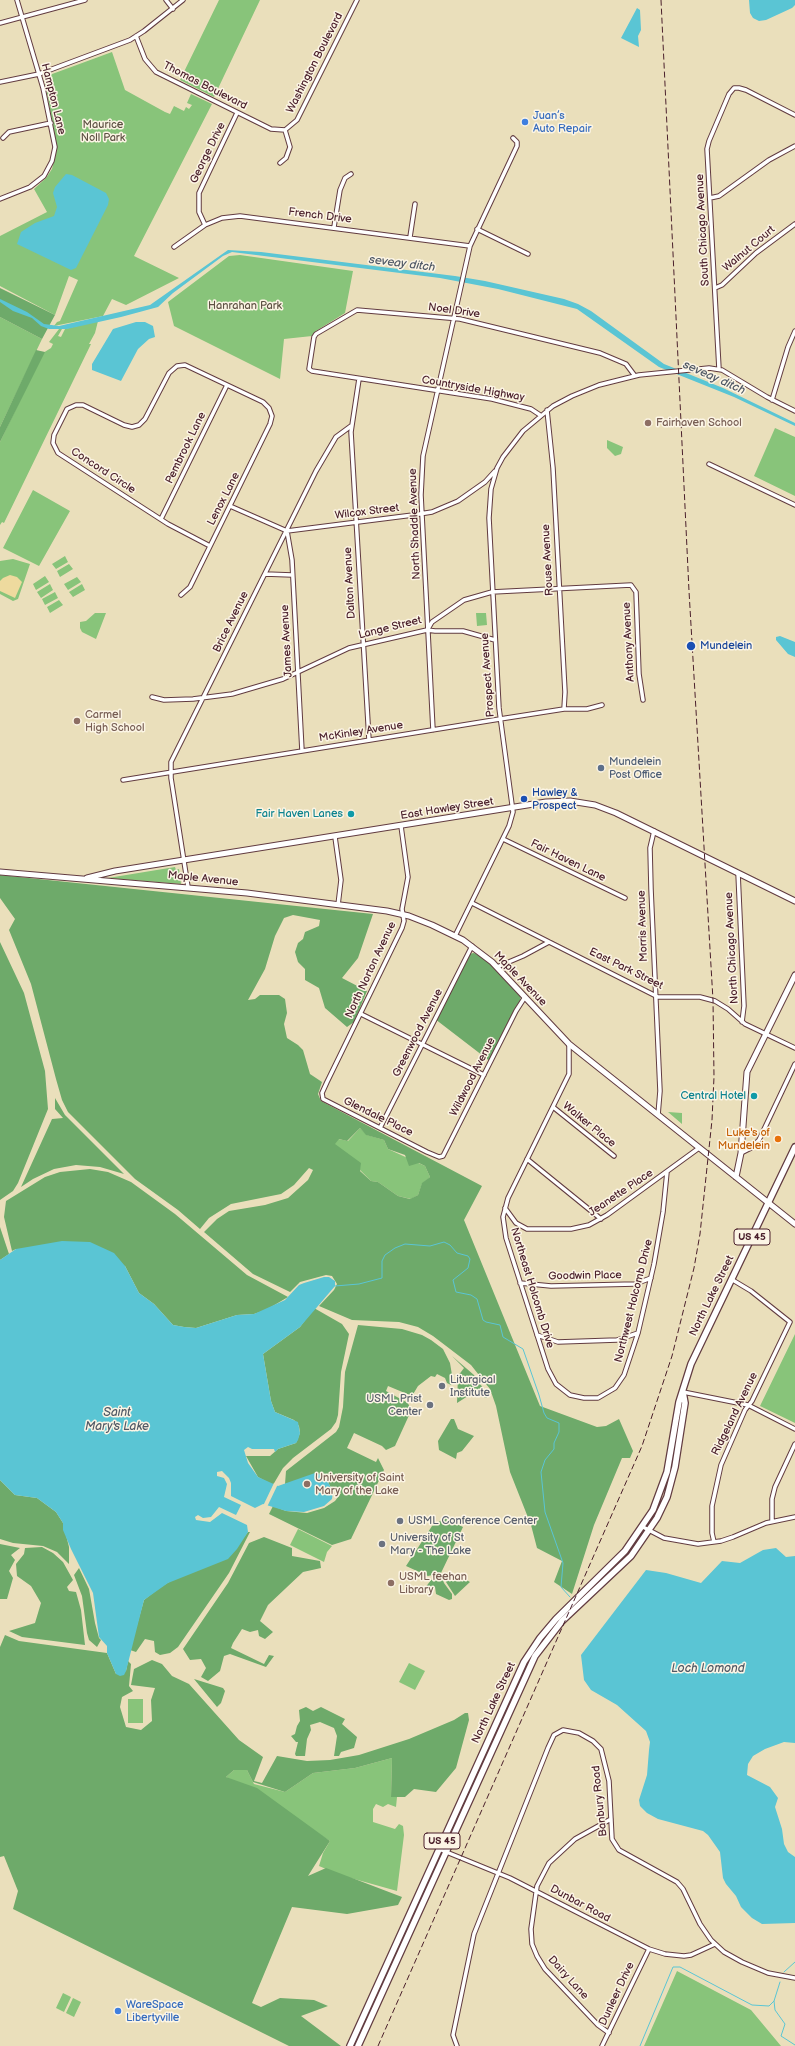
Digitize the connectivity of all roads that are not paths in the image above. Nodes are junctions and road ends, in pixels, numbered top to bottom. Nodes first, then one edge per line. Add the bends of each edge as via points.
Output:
1 (17, 0) edge
2 (85, 0) edge
3 (166, 0) edge
4 (183, 0) edge
5 (357, 0) edge
6 (173, 9) junction
7 (21, 17) junction
8 (0, 22) edge
9 (136, 36) junction
10 (39, 74) junction
11 (0, 82) edge
12 (237, 113) junction
13 (795, 115) edge
14 (51, 123) junction
15 (285, 130) junction
16 (3, 138) dead end
17 (513, 138) dead end
18 (795, 146) edge
19 (280, 163) dead end
20 (351, 174) dead end
21 (710, 198) junction
22 (0, 199) edge
23 (415, 204) dead end
24 (795, 224) edge
25 (205, 225) junction
26 (334, 227) junction
27 (478, 229) junction
28 (410, 237) junction
29 (174, 246) dead end
30 (470, 246) junction
31 (528, 254) dead end
32 (715, 288) junction
33 (453, 318) junction
34 (795, 332) edge
35 (794, 337) edge
36 (310, 360) joint
37 (719, 369) junction
38 (635, 376) junction
39 (359, 380) junction
40 (227, 385) junction
41 (436, 391) junction
42 (772, 400) junction
43 (268, 407) joint
44 (547, 410) junction
45 (795, 411) edge
46 (540, 415) junction
47 (351, 426) junction
48 (710, 464) dead end
49 (497, 468) junction
50 (795, 505) edge
51 (230, 506) junction
52 (422, 514) junction
53 (161, 519) junction
54 (356, 522) junction
55 (287, 531) junction
56 (210, 546) junction
57 (265, 574) junction
58 (292, 575) junction
59 (631, 585) joint
60 (559, 588) junction
61 (492, 592) junction
62 (181, 595) dead end
63 (428, 630) junction
64 (495, 640) junction
65 (362, 644) junction
66 (298, 672) junction
67 (152, 697) dead end
68 (203, 699) junction
69 (643, 700) dead end
70 (602, 705) dead end
71 (564, 709) junction
72 (500, 719) junction
73 (433, 730) junction
74 (369, 740) junction
75 (302, 751) junction
76 (170, 772) junction
77 (123, 780) dead end
78 (513, 808) junction
79 (401, 826) junction
80 (654, 832) junction
81 (335, 837) junction
82 (503, 839) junction
83 (185, 861) junction
84 (0, 872) edge
85 (738, 873) junction
86 (83, 879) junction
87 (188, 887) junction
88 (625, 898) dead end
89 (795, 901) edge
90 (472, 903) junction
91 (338, 905) junction
92 (403, 915) junction
93 (455, 936) junction
94 (549, 942) junction
95 (472, 946) junction
96 (497, 967) junction
97 (795, 975) edge
98 (655, 994) junction
99 (525, 997) junction
100 (361, 1014) junction
101 (742, 1022) junction
102 (767, 1034) junction
103 (422, 1044) junction
104 (569, 1044) junction
105 (795, 1048) edge
106 (795, 1064) edge
107 (484, 1075) junction
108 (323, 1091) joint
109 (553, 1107) junction
110 (658, 1115) junction
111 (380, 1128) junction
112 (699, 1148) junction
113 (794, 1149) edge
114 (741, 1153) junction
115 (433, 1154) joint
116 (614, 1156) dead end
117 (526, 1159) junction
118 (667, 1172) junction
119 (736, 1177) junction
120 (768, 1203) junction
121 (504, 1208) junction
122 (601, 1219) junction
123 (795, 1224) edge
124 (651, 1278) junction
125 (732, 1279) junction
126 (520, 1282) junction
127 (638, 1333) junction
128 (537, 1335) junction
129 (683, 1392) junction
130 (598, 1398) joint
131 (748, 1405) junction
132 (795, 1429) edge
133 (795, 1444) edge
134 (795, 1517) edge
135 (772, 1521) junction
136 (642, 1527) junction
137 (649, 1531) junction
138 (714, 1542) junction
139 (611, 1819) junction
140 (439, 1849) junction
141 (446, 1852) junction
142 (498, 1874) junction
143 (536, 1891) junction
144 (715, 1944) junction
145 (649, 1949) junction
146 (795, 1978) edge
147 (609, 2033) junction
148 (350, 2046) edge
149 (358, 2046) edge
150 (457, 2046) edge
151 (602, 2046) edge

1 - 7 street, Hampton Lane
2 - 7 street
3 - 6 street
4 - 6 street
5 - 15 street, Washington Boulevard via 298,120
6 - 9 street
7 - 8 street
7 - 10 street, Hampton Lane
9 - 10 street
9 - 12 street, Thomas Boulevard via 145,59 156,72
10 - 11 street
10 - 14 street, Hampton Lane
12 - 15 street, Thomas Boulevard via 271,129
12 - 25 street, George Drive via 199,192 199,212
13 - 21 street, South Chicago Avenue via 740,88 734,88 708,141
14 - 16 street via 9,132
14 - 22 street, Hampton Lane via 55,147 48,171 30,187
15 - 19 street via 290,147 286,158
17 - 27 street, North Shaddle Avenue via 518,142 517,146
18 - 21 street via 769,160 718,196
20 - 26 street via 345,178 340,190
21 - 32 street, South Chicago Avenue
23 - 28 street
24 - 32 street, Walnut Court via 756,253 722,285
25 - 26 street, French Drive via 222,218 240,216
25 - 29 street, French Drive
26 - 28 street, French Drive
27 - 30 street, North Shaddle Avenue
27 - 31 street
28 - 30 street, French Drive
30 - 33 street, North Shaddle Avenue
32 - 37 street, South Chicago Avenue
33 - 36 street, Noel Drive via 355,310 315,335
33 - 38 street, Noel Drive via 600,354 626,364
33 - 41 street, North Shaddle Avenue
34 - 35 street
35 - 42 street
36 - 39 street, Countryside Highway via 309,369 312,371
37 - 38 street
37 - 42 street
38 - 44 street via 572,396
39 - 41 street, Countryside Highway
39 - 47 street
40 - 43 street, Concord Circle via 263,402
40 - 53 street, Pembrook Lane
40 - 53 street, Concord Circle via 191,367 180,365 168,373 145,419 139,425 124,425 80,405 69,408 58,424 53,440 58,452
41 - 46 street, Countryside Highway via 518,405 534,410
41 - 52 street, North Shaddle Avenue via 423,456
42 - 45 street
43 - 51 street, Lenox Lane via 272,416 270,424
44 - 46 street
44 - 60 street, Rouse Avenue via 553,468
46 - 49 street, Prospect Avenue via 515,439
47 - 54 street, Dalton Avenue
47 - 55 street, Brice Avenue via 336,437 327,451
48 - 50 street
49 - 52 street, Wilcox Street via 470,494 447,507
49 - 61 street, Prospect Avenue via 488,508
51 - 55 street
51 - 56 street, Lenox Lane
52 - 54 street, Wilcox Street
52 - 63 street, North Shaddle Avenue
53 - 56 street, Concord Circle
54 - 55 street, Wilcox Street
54 - 65 street, Dalton Avenue
55 - 57 street, Brice Avenue
55 - 58 street, James Avenue
56 - 62 street, Lenox Lane via 190,587
57 - 58 street
57 - 68 street, Brice Avenue
58 - 66 street, James Avenue
59 - 60 street, Lange Street
59 - 69 street, Anthony Avenue via 636,592 639,674
60 - 61 street, Lange Street
60 - 71 street, Rouse Avenue
61 - 63 street, Lange Street via 464,600 432,622
61 - 64 street, Prospect Avenue
63 - 64 street via 463,631
63 - 65 street, Lange Street
63 - 73 street, North Shaddle Avenue
64 - 72 street, Prospect Avenue
65 - 66 street, Lange Street
65 - 74 street, Dalton Avenue
66 - 68 street, Lange Street via 259,687
66 - 75 street, James Avenue
67 - 68 street, Lange Street via 164,700
68 - 76 street, Brice Avenue via 171,762
70 - 71 street, McKinley Avenue via 581,710
71 - 72 street, McKinley Avenue
72 - 73 street, McKinley Avenue
72 - 78 street, Prospect Avenue
73 - 74 street, McKinley Avenue
74 - 75 street, McKinley Avenue
75 - 76 street, McKinley Avenue
76 - 77 street, McKinley Avenue
76 - 83 street, Brice Avenue
78 - 79 street, East Hawley Street
78 - 80 street, East Hawley Street via 562,801 587,803 612,811
78 - 82 street, Prospect Avenue via 512,819
79 - 81 street, East Hawley Street
79 - 92 street, North Norton Avenue via 408,877
80 - 85 street, East Hawley Street
80 - 98 street, Morris Avenue via 650,848
81 - 83 street, East Hawley Street
81 - 91 street via 341,880
82 - 88 street, Fair Haven Lane
82 - 90 street, Prospect Avenue
83 - 86 street, East Hawley Street
83 - 87 street, Brice Avenue
84 - 86 street, Maple Avenue
85 - 89 street, East Hawley Street
85 - 101 street, North Chicago Avenue via 744,1006
86 - 87 street, Maple Avenue
87 - 91 street, Maple Avenue
90 - 93 street, Prospect Avenue
90 - 94 street, East Park Street
91 - 92 street, Maple Avenue
92 - 93 street, Maple Avenue
92 - 100 street, North Norton Avenue via 404,921 399,936
93 - 95 street, Maple Avenue
94 - 96 street
94 - 98 street, East Park Street
95 - 96 street, Maple Avenue
95 - 103 street, Greenwood Avenue
96 - 99 street, Maple Avenue
97 - 102 street
98 - 101 street, East Park Street via 663,998 700,997 715,1001
98 - 110 street, Morris Avenue via 660,1101
99 - 104 street, Maple Avenue
99 - 107 street, Wildwood Avenue
100 - 103 street
100 - 108 street, North Norton Avenue
101 - 102 street, East Park Street
102 - 105 street, East Park Street
102 - 114 street via 747,1072
103 - 107 street
103 - 111 street, Greenwood Avenue
104 - 109 street, Northeast Holcomb Drive via 570,1069
104 - 110 street, Maple Avenue
106 - 114 street via 759,1140
107 - 115 street, Wildwood Avenue via 445,1153 440,1157
108 - 111 street, Glendale Place via 325,1101
109 - 116 street, Walker Place
109 - 117 street, Northeast Holcomb Drive
110 - 112 street, Maple Avenue
111 - 115 street, Glendale Place
112 - 118 street, Jeanette Place
112 - 119 street, Maple Avenue
113 - 120 main road, North Lake Street / US 45
114 - 119 street
117 - 121 street, Northeast Holcomb Drive
117 - 122 street
118 - 122 street, Jeanette Place
118 - 124 street, Northwest Holcomb Drive via 663,1212
119 - 120 street, Maple Avenue
120 - 123 street, Maple Avenue
120 - 125 main road, North Lake Street / US 45
121 - 122 street, Jeanette Place via 516,1223 532,1230 579,1228
121 - 126 street, Northeast Holcomb Drive via 504,1231
124 - 126 street, Goodwin Place via 635,1284 535,1286
124 - 127 street, Northwest Holcomb Drive
125 - 129 main road, North Lake Street / US 45 via 696,1351
125 - 131 street, Ridgeland Avenue via 790,1322
126 - 128 street, Northeast Holcomb Drive
127 - 128 street via 617,1340 558,1342
127 - 130 street, Northwest Holcomb Drive via 624,1375 615,1388
128 - 130 street, Northeast Holcomb Drive via 548,1369 558,1387 577,1397
129 - 131 street
129 - 136 main road, North Lake Street / US 45 via 664,1479 655,1506
129 - 137 main road, North Lake Street / US 45 via 686,1403 675,1467 664,1503
131 - 132 street
131 - 138 street, Ridgeland Avenue via 733,1435 717,1479 712,1506
133 - 135 street via 774,1487
134 - 135 street
135 - 138 street via 733,1538
136 - 137 street
136 - 140 main road, North Lake Street / US 45 via 616,1562 556,1619 528,1655
137 - 138 street via 685,1543
137 - 141 main road, North Lake Street / US 45 via 631,1556 562,1621 540,1649 526,1674
139 - 142 street, Banbury Road via 609,1781 601,1749 594,1741 579,1733 570,1730 560,1732 554,1736 548,1748
139 - 143 street, Dairy Lane via 585,1832 559,1852 542,1874
139 - 144 street, Banbury Road via 612,1839 618,1850 677,1882 684,1889 700,1924
140 - 141 street, Dunbar Road
140 - 148 main road, North Lake Street / US 45
141 - 142 street, Dunbar Road
141 - 149 main road, North Lake Street / US 45
142 - 143 street, Dunbar Road
142 - 150 street, Banbury Road via 474,1934 453,2035
143 - 145 street, Dunbar Road
143 - 147 street, Dairy Lane via 531,1938 537,1956 554,1978
144 - 145 street, Dunbar Road via 684,1956
144 - 146 street, Banbury Road via 742,1962 779,1976
145 - 147 street, Dunleer Drive
147 - 151 street, Dunleer Drive

